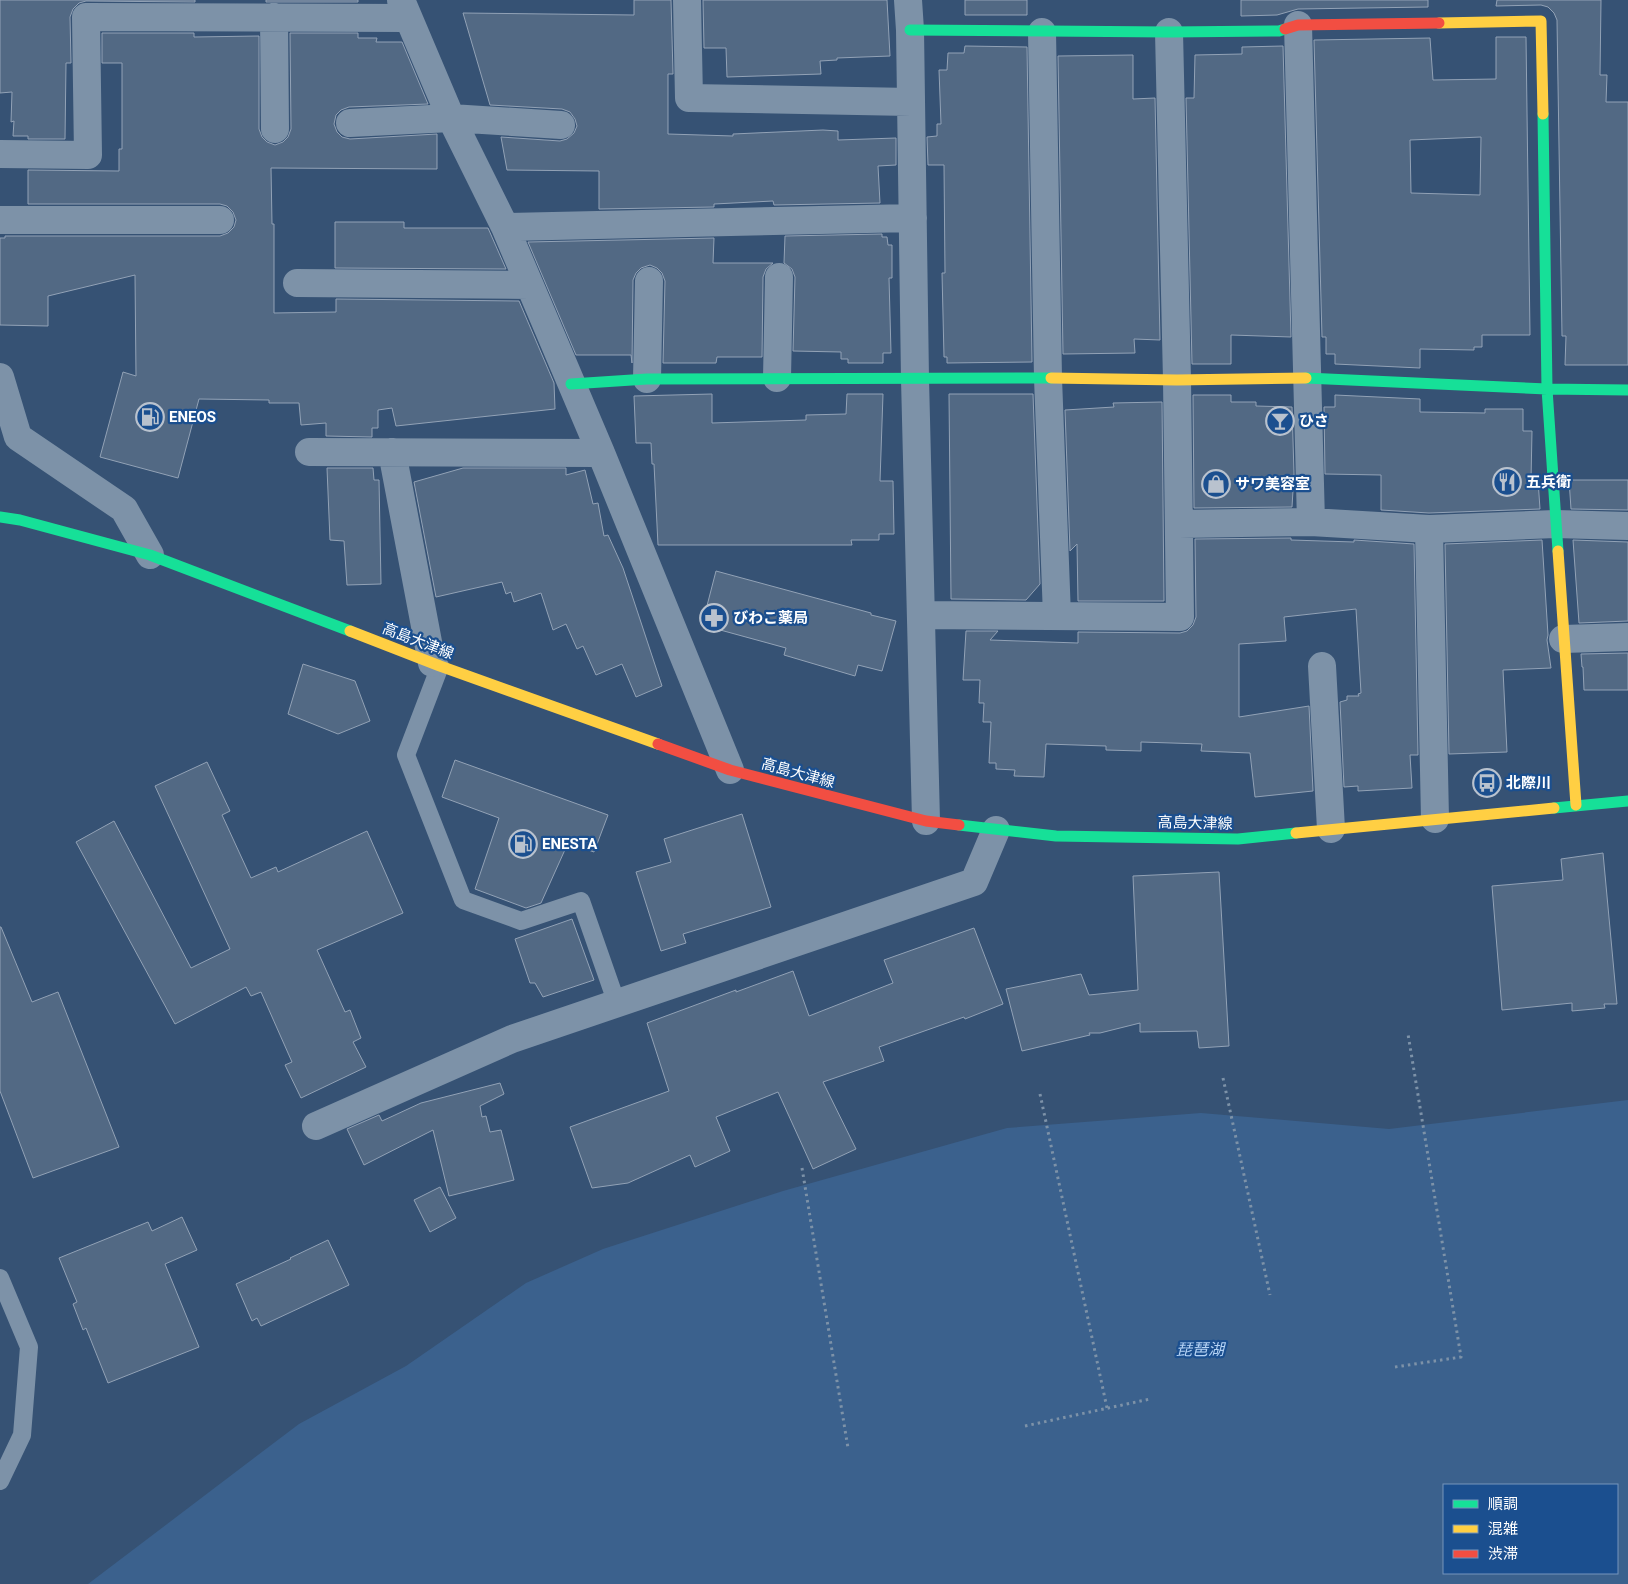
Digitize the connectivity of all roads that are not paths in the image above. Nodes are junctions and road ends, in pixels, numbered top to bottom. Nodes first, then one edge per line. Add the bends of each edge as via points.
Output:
1 (687, 0) edge
2 (908, 0) edge
3 (404, 9) edge
4 (274, 17) junction
5 (1298, 26) junction
6 (910, 30) junction
7 (1042, 32) junction
8 (1169, 32) junction
9 (911, 102) junction
10 (451, 118) junction
11 (350, 123) dead end
12 (561, 125) dead end
13 (275, 129) dead end
14 (0, 154) edge
15 (913, 218) junction
16 (0, 220) edge
17 (220, 220) dead end
18 (505, 227) junction
19 (779, 277) dead end
20 (649, 281) dead end
21 (297, 284) dead end
22 (529, 285) junction
23 (0, 377) edge
24 (777, 378) junction
25 (1048, 378) junction
26 (1307, 378) junction
27 (646, 379) junction
28 (915, 379) junction
29 (1177, 380) junction
30 (572, 384) junction
31 (1546, 389) junction
32 (1628, 390) edge
33 (309, 452) dead end
34 (392, 452) junction
35 (600, 454) junction
36 (0, 517) edge
37 (1311, 522) junction
38 (1179, 524) junction
39 (1556, 524) junction
40 (1628, 526) edge
41 (1429, 529) junction
42 (150, 555) junction
43 (921, 615) junction
44 (1057, 616) junction
45 (1628, 637) edge
46 (1563, 639) junction
47 (436, 664) junction
48 (1322, 666) dead end
49 (730, 770) junction
50 (1628, 801) edge
51 (1576, 806) junction
52 (1435, 818) junction
53 (926, 821) junction
54 (1331, 829) junction
55 (996, 830) junction
56 (617, 1004) junction
57 (316, 1126) dead end
58 (0, 1278) edge
59 (0, 1481) edge

1 - 9 street via 689,98
2 - 6 street
3 - 4 street
3 - 10 street
4 - 13 street
4 - 14 street via 86,17 88,155
5 - 8 street via 1279,30
5 - 26 street
5 - 31 street via 1541,21
6 - 7 street
6 - 9 street
7 - 8 street
7 - 25 street
8 - 29 street
9 - 15 street
10 - 11 street
10 - 12 street
10 - 18 street
15 - 18 street
15 - 28 street
16 - 17 street
18 - 22 street
19 - 24 street
20 - 27 street
21 - 22 street
22 - 30 street
23 - 42 street via 18,437 124,509
24 - 27 street
24 - 28 street
25 - 28 street
25 - 29 street
25 - 44 street
26 - 29 street
26 - 31 street
26 - 37 street
27 - 30 street
28 - 43 street
29 - 38 street
30 - 35 street
31 - 32 street
31 - 39 street
33 - 34 street
34 - 35 street
34 - 47 street
35 - 49 street
36 - 42 street, 高島大津線
37 - 38 street
37 - 41 street
38 - 44 street via 1180,617
39 - 40 street
39 - 41 street
39 - 46 street
41 - 52 street
42 - 47 street, 高島大津線
43 - 44 street
43 - 53 street
45 - 46 street
46 - 51 street
47 - 49 street, 高島大津線
47 - 56 lane via 406,755 463,900 521,921 581,901
48 - 54 street
49 - 53 street, 高島大津線
50 - 51 street, 高島大津線
51 - 52 street, 高島大津線
52 - 54 street, 高島大津線
53 - 55 street, 高島大津線
54 - 55 street, 高島大津線 via 1238,839 1056,836
55 - 56 street via 974,882
56 - 57 street via 512,1039
58 - 59 lane via 29,1347 22,1435

